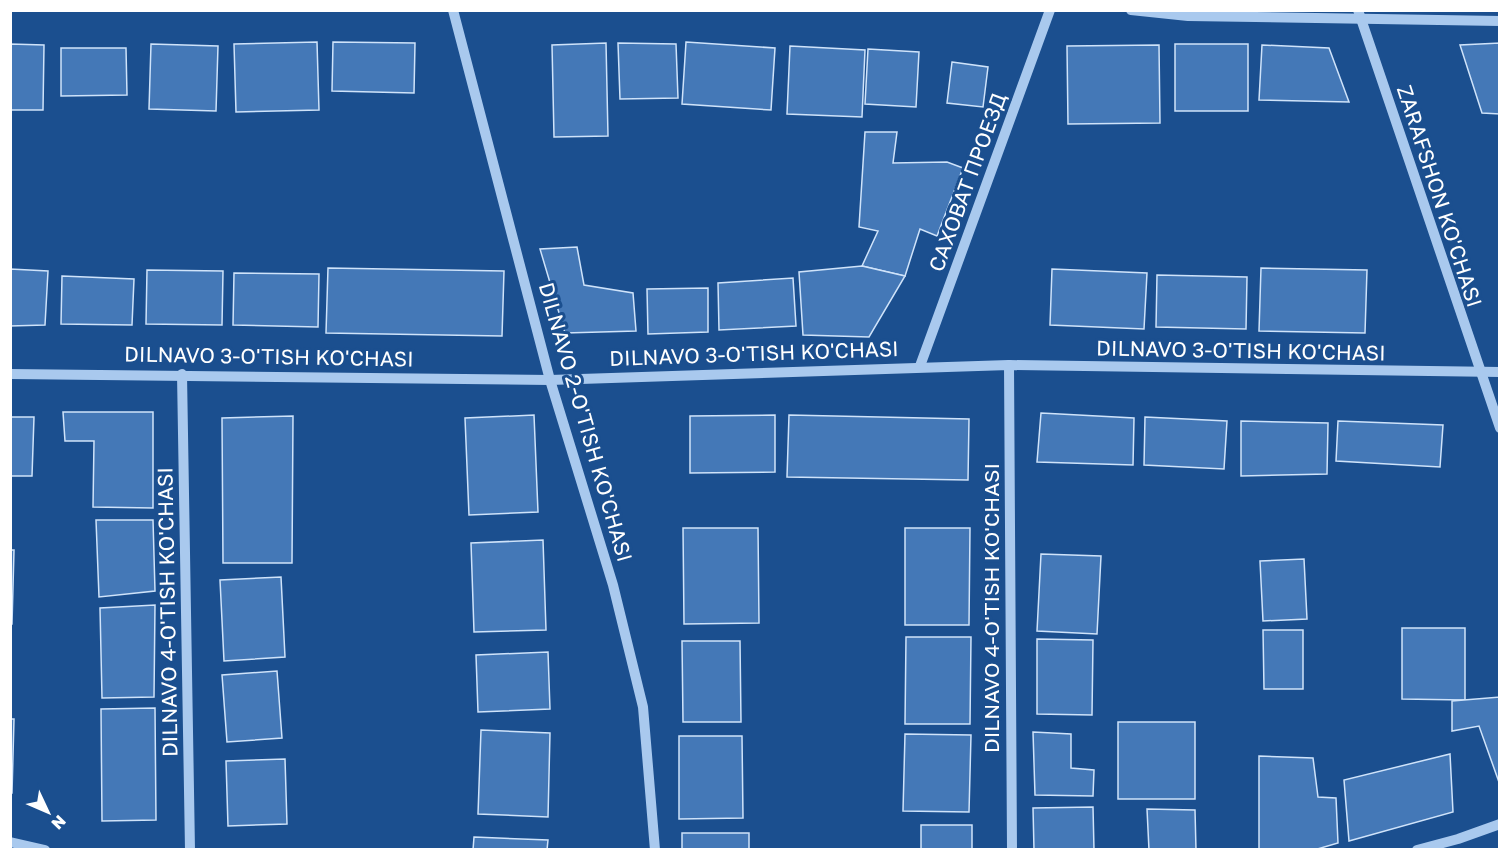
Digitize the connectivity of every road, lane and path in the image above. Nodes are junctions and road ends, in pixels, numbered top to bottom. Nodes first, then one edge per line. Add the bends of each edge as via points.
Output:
1 (453, 10) edge
2 (1050, 10) edge
3 (1131, 10) edge
4 (1359, 15) edge
5 (1500, 21) edge
6 (1009, 365) junction
7 (920, 366) junction
8 (1500, 372) edge
9 (1479, 373) junction
10 (10, 374) edge
11 (182, 374) junction
12 (550, 380) junction
13 (1500, 428) edge
14 (1500, 824) edge
15 (10, 842) edge
16 (45, 849) edge
17 (190, 849) edge
18 (655, 849) edge
19 (1012, 849) edge
20 (1417, 849) edge

1 - 12 street, DILNAVO 2-O'TISH KO'CHASI
2 - 7 street, САХОВАТ ПРОЕЗД
3 - 4 street via 1188,16
4 - 5 street
4 - 9 street, ZARAFSHON KO'CHASI
6 - 7 street, DILNAVO 3-O'TISH KO'CHASI
6 - 9 street, DILNAVO 3-O'TISH KO'CHASI
6 - 19 street, DILNAVO 4-O'TISH KO'CHASI
7 - 12 street, DILNAVO 3-O'TISH KO'CHASI
8 - 9 street, DILNAVO 3-O'TISH KO'CHASI
9 - 13 street, ZARAFSHON KO'CHASI
10 - 11 street, DILNAVO 3-O'TISH KO'CHASI
11 - 12 street, DILNAVO 3-O'TISH KO'CHASI
11 - 17 street, DILNAVO 4-O'TISH KO'CHASI
12 - 18 street, DILNAVO 2-O'TISH KO'CHASI via 613,585 643,707
14 - 20 street
15 - 16 street

